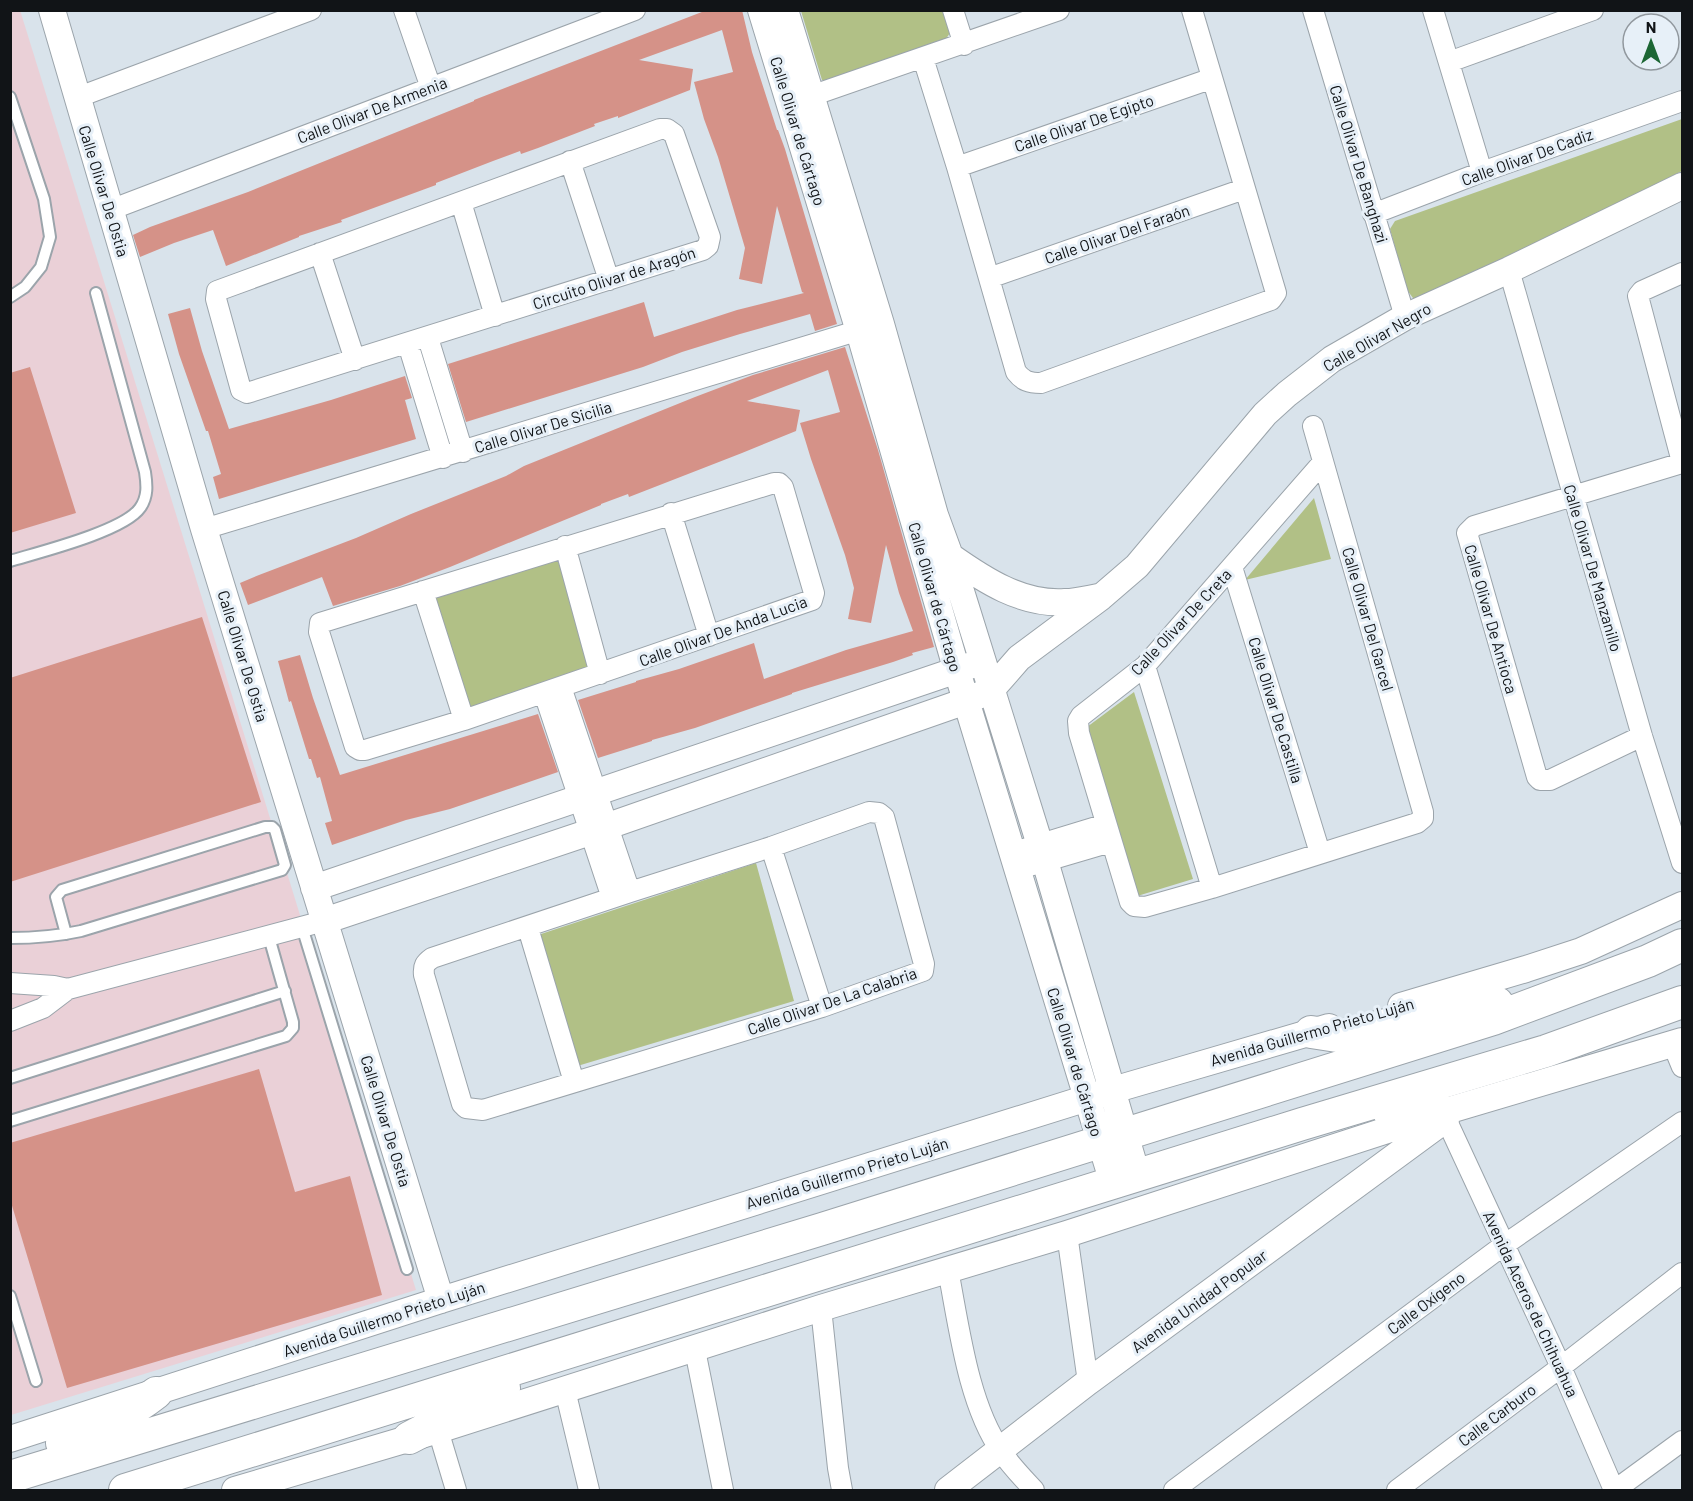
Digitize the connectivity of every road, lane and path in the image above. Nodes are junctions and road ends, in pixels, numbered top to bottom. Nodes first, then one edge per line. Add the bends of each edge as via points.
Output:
1 (51, 10) edge
2 (311, 10) edge
3 (404, 10) edge
4 (635, 10) edge
5 (761, 10) edge
6 (785, 10) edge
7 (953, 10) edge
8 (1059, 10) edge
9 (1192, 10) edge
10 (1313, 10) edge
11 (1433, 10) edge
12 (1593, 10) edge
13 (964, 45) junction
14 (923, 58) junction
15 (1449, 62) junction
16 (1210, 79) junction
17 (431, 88) junction
18 (811, 96) junction
19 (10, 97) edge
20 (76, 98) junction
21 (1683, 101) edge
22 (570, 161) junction
23 (957, 167) junction
24 (1482, 172) junction
25 (1683, 186) edge
26 (1244, 189) junction
27 (461, 202) junction
28 (110, 210) junction
29 (1373, 214) junction
30 (320, 253) junction
31 (1509, 270) junction
32 (1683, 273) edge
33 (989, 278) junction
34 (609, 280) junction
35 (96, 293) dead end
36 (10, 297) edge
37 (495, 316) junction
38 (1405, 317) junction
39 (870, 327) junction
40 (428, 338) junction
41 (408, 344) junction
42 (355, 360) junction
43 (1313, 426) dead end
44 (463, 452) junction
45 (443, 458) junction
46 (1323, 462) junction
47 (1683, 463) edge
48 (1572, 495) junction
49 (671, 513) junction
50 (204, 529) junction
51 (565, 546) junction
52 (950, 556) junction
53 (10, 561) edge
54 (1232, 567) junction
55 (423, 591) junction
56 (1101, 597) junction
57 (709, 636) junction
58 (1019, 658) junction
59 (982, 661) junction
60 (1145, 666) junction
61 (957, 671) junction
62 (600, 674) junction
63 (553, 690) junction
64 (991, 690) junction
65 (966, 701) junction
66 (464, 720) junction
67 (1642, 736) junction
68 (587, 795) junction
69 (1423, 812) joint
70 (599, 829) junction
71 (1108, 833) junction
72 (771, 847) junction
73 (1042, 853) junction
74 (1320, 853) junction
75 (1014, 862) junction
76 (1683, 863) edge
77 (314, 888) junction
78 (1212, 888) junction
79 (621, 895) junction
80 (1683, 905) edge
81 (305, 926) junction
82 (528, 927) junction
83 (66, 934) junction
84 (269, 937) junction
85 (10, 938) edge
86 (1683, 945) edge
87 (10, 983) edge
88 (68, 990) junction
89 (285, 991) junction
90 (1549, 998) junction
91 (1683, 1002) edge
92 (822, 1007) junction
93 (10, 1021) edge
94 (1311, 1032) junction
95 (1679, 1051) edge
96 (10, 1078) edge
97 (574, 1082) junction
98 (1113, 1090) junction
99 (1086, 1099) junction
100 (1445, 1115) junction
101 (10, 1121) edge
102 (1683, 1122) edge
103 (1302, 1124) junction
104 (1112, 1138) junction
105 (1125, 1179) junction
106 (1067, 1234) junction
107 (1504, 1245) junction
108 (407, 1269) dead end
109 (948, 1270) junction
110 (1683, 1273) edge
111 (10, 1296) edge
112 (441, 1300) junction
113 (821, 1308) junction
114 (594, 1344) junction
115 (695, 1350) junction
116 (1561, 1367) junction
117 (36, 1381) dead end
118 (1088, 1382) junction
119 (565, 1390) junction
120 (156, 1393) junction
121 (424, 1434) junction
122 (10, 1439) edge
123 (1683, 1441) edge
124 (1000, 1450) junction
125 (10, 1463) edge
126 (10, 1477) edge
127 (125, 1491) edge
128 (235, 1491) edge
129 (456, 1491) edge
130 (589, 1491) edge
131 (723, 1491) edge
132 (842, 1491) edge
133 (948, 1491) edge
134 (1034, 1491) edge
135 (1174, 1491) edge
136 (1397, 1491) edge
137 (1614, 1491) edge

1 - 20 street, Calle Olivar De Ostia
2 - 20 street
3 - 17 street
4 - 17 street, Calle Olivar De Armenia
5 - 39 street, Calle Olivar de Cártago
6 - 18 street, Calle Olivar de Cártago
7 - 13 street
8 - 13 street
9 - 16 street
10 - 29 street, Calle Olivar De Banghazi
11 - 15 street
12 - 15 street
13 - 14 street
14 - 18 street
14 - 23 street
15 - 24 street
16 - 23 street, Calle Olivar De Egipto
16 - 26 street
17 - 28 street, Calle Olivar De Armenia
18 - 39 street, Calle Olivar de Cártago
19 - 36 lane via 44,199 50,237 41,267 25,287
20 - 28 street, Calle Olivar De Ostia
21 - 24 street, Calle Olivar De Cadiz
22 - 27 street, Circuito Olivar de Aragón
22 - 34 street
22 - 34 street, Circuito Olivar de Aragón via 660,129 671,130 710,237 703,250
23 - 33 street
24 - 29 street, Calle Olivar De Cadiz
25 - 31 street, Calle Olivar Negro
26 - 33 street, Calle Olivar Del Faraón
26 - 33 street via 1276,287 1271,300 1041,383 1030,383 1016,372
27 - 30 street, Circuito Olivar de Aragón
27 - 37 street
28 - 50 street, Calle Olivar De Ostia
29 - 38 street, Calle Olivar De Banghazi
30 - 42 street
30 - 42 street, Circuito Olivar de Aragón via 216,293 241,390 247,393
31 - 38 street, Calle Olivar Negro
31 - 48 street, Calle Olivar De Manzanillo
32 - 47 street via 1638,296
34 - 37 street, Circuito Olivar de Aragón
35 - 53 lane via 145,472 146,496 140,509 127,521
37 - 40 street, Circuito Olivar de Aragón
38 - 56 street, Calle Olivar Negro via 1332,359 1279,400 1137,566
39 - 44 street, Calle Olivar De Sicilia
39 - 52 street, Calle Olivar de Cártago
39 - 61 street, Calle Olivar de Cártago
40 - 41 street, Circuito Olivar de Aragón
40 - 44 street
41 - 42 street, Circuito Olivar de Aragón
41 - 45 street
43 - 46 street, Calle Olivar Del Garcel
44 - 45 street, Calle Olivar De Sicilia
45 - 50 street, Calle Olivar De Sicilia
46 - 54 street, Calle Olivar De Creta
46 - 69 street, Calle Olivar Del Garcel
47 - 48 street, Calle Olivar De Antioca
48 - 67 street, Calle Olivar De Manzanillo
48 - 67 street, Calle Olivar De Antioca via 1470,528 1467,537 1537,777 1550,780
49 - 51 street, Calle Olivar De Anda Lucia
49 - 57 street
49 - 57 street, Calle Olivar De Anda Lucia via 774,483 783,487 814,598
50 - 77 street, Calle Olivar De Ostia
51 - 55 street, Calle Olivar De Anda Lucia
51 - 62 street
52 - 56 street via 1009,592 1038,601
52 - 59 street, Calle Olivar de Cártago
54 - 60 street, Calle Olivar De Creta
54 - 74 street, Calle Olivar De Castilla
55 - 66 street
55 - 66 street, Calle Olivar De Anda Lucia via 320,623 319,632 355,747 365,750
56 - 58 street, Calle Olivar Negro
57 - 62 street, Calle Olivar De Anda Lucia
58 - 59 street
58 - 64 street, Calle Olivar Negro
59 - 61 street
59 - 64 street, Calle Olivar de Cártago
60 - 71 street, Calle Olivar De Creta via 1078,722
60 - 78 street
61 - 65 street, Calle Olivar de Cártago
61 - 68 street
62 - 63 street, Calle Olivar De Anda Lucia
63 - 66 street, Calle Olivar De Anda Lucia
63 - 68 street
64 - 65 street
64 - 73 street, Calle Olivar de Cártago
65 - 70 street
65 - 75 street, Calle Olivar de Cártago
67 - 76 street, Calle Olivar De Manzanillo
68 - 70 street
68 - 77 street
69 - 74 street, Calle Olivar De Creta via 1417,823
70 - 79 street
70 - 81 street
71 - 73 street
71 - 78 street, Calle Olivar De Creta via 1134,906 1145,907
72 - 79 street, Calle Olivar De La Calabria
72 - 92 street
72 - 92 street, Calle Olivar De La Calabria via 869,812 884,817 924,969
73 - 75 street
73 - 98 street, Calle Olivar de Cártago
74 - 78 street, Calle Olivar De Creta
75 - 99 street, Calle Olivar de Cártago
77 - 81 street, Calle Olivar De Ostia
79 - 82 street, Calle Olivar De La Calabria
80 - 94 street, Avenida Guillermo Prieto Luján via 1581,951
81 - 84 street
81 - 108 lane
81 - 112 street, Calle Olivar De Ostia
82 - 97 street
82 - 97 street, Calle Olivar De La Calabria via 432,958 423,968 462,1104 483,1110
83 - 83 lane via 56,897 62,890 269,826 275,830 285,865 282,870
83 - 85 lane
84 - 88 street
84 - 89 lane
86 - 90 main road
87 - 88 street
88 - 93 street via 43,1008
89 - 96 lane
89 - 101 lane via 293,1022 286,1036
90 - 94 main road via 1449,1009 1344,1035
90 - 104 main road
91 - 103 main road via 1546,1052
92 - 97 street, Calle Olivar De La Calabria
94 - 98 street, Avenida Guillermo Prieto Luján
95 - 100 street
98 - 99 street, Avenida Guillermo Prieto Luján
98 - 104 street, Calle Olivar de Cártago
99 - 104 street, Calle Olivar de Cártago
99 - 112 street, Avenida Guillermo Prieto Luján
100 - 103 main road via 1431,1108 1413,1109
100 - 106 street
100 - 107 street, Avenida Aceros de Chihuahua
100 - 118 street, Avenida Unidad Popular
102 - 107 street, Calle Oxígeno
103 - 105 main road
104 - 105 street, Calle Olivar de Cártago
104 - 126 main road
105 - 114 main road
106 - 109 street
106 - 118 street
107 - 116 street, Avenida Aceros de Chihuahua
107 - 135 street, Calle Oxígeno
109 - 113 street
109 - 124 street via 973,1390
110 - 116 street, Calle Carburo
111 - 117 lane
112 - 120 street, Avenida Guillermo Prieto Luján
113 - 115 street
113 - 132 street
114 - 121 main road via 561,1366 492,1394
114 - 127 main road
115 - 119 street
115 - 131 street
116 - 136 street, Calle Carburo
116 - 137 street, Avenida Aceros de Chihuahua
118 - 124 street, Avenida Unidad Popular
119 - 121 street
119 - 130 street
120 - 122 street, Avenida Guillermo Prieto Luján
120 - 125 main road via 111,1422
121 - 128 street
121 - 129 street
123 - 137 street
124 - 133 street, Avenida Unidad Popular
124 - 134 street

